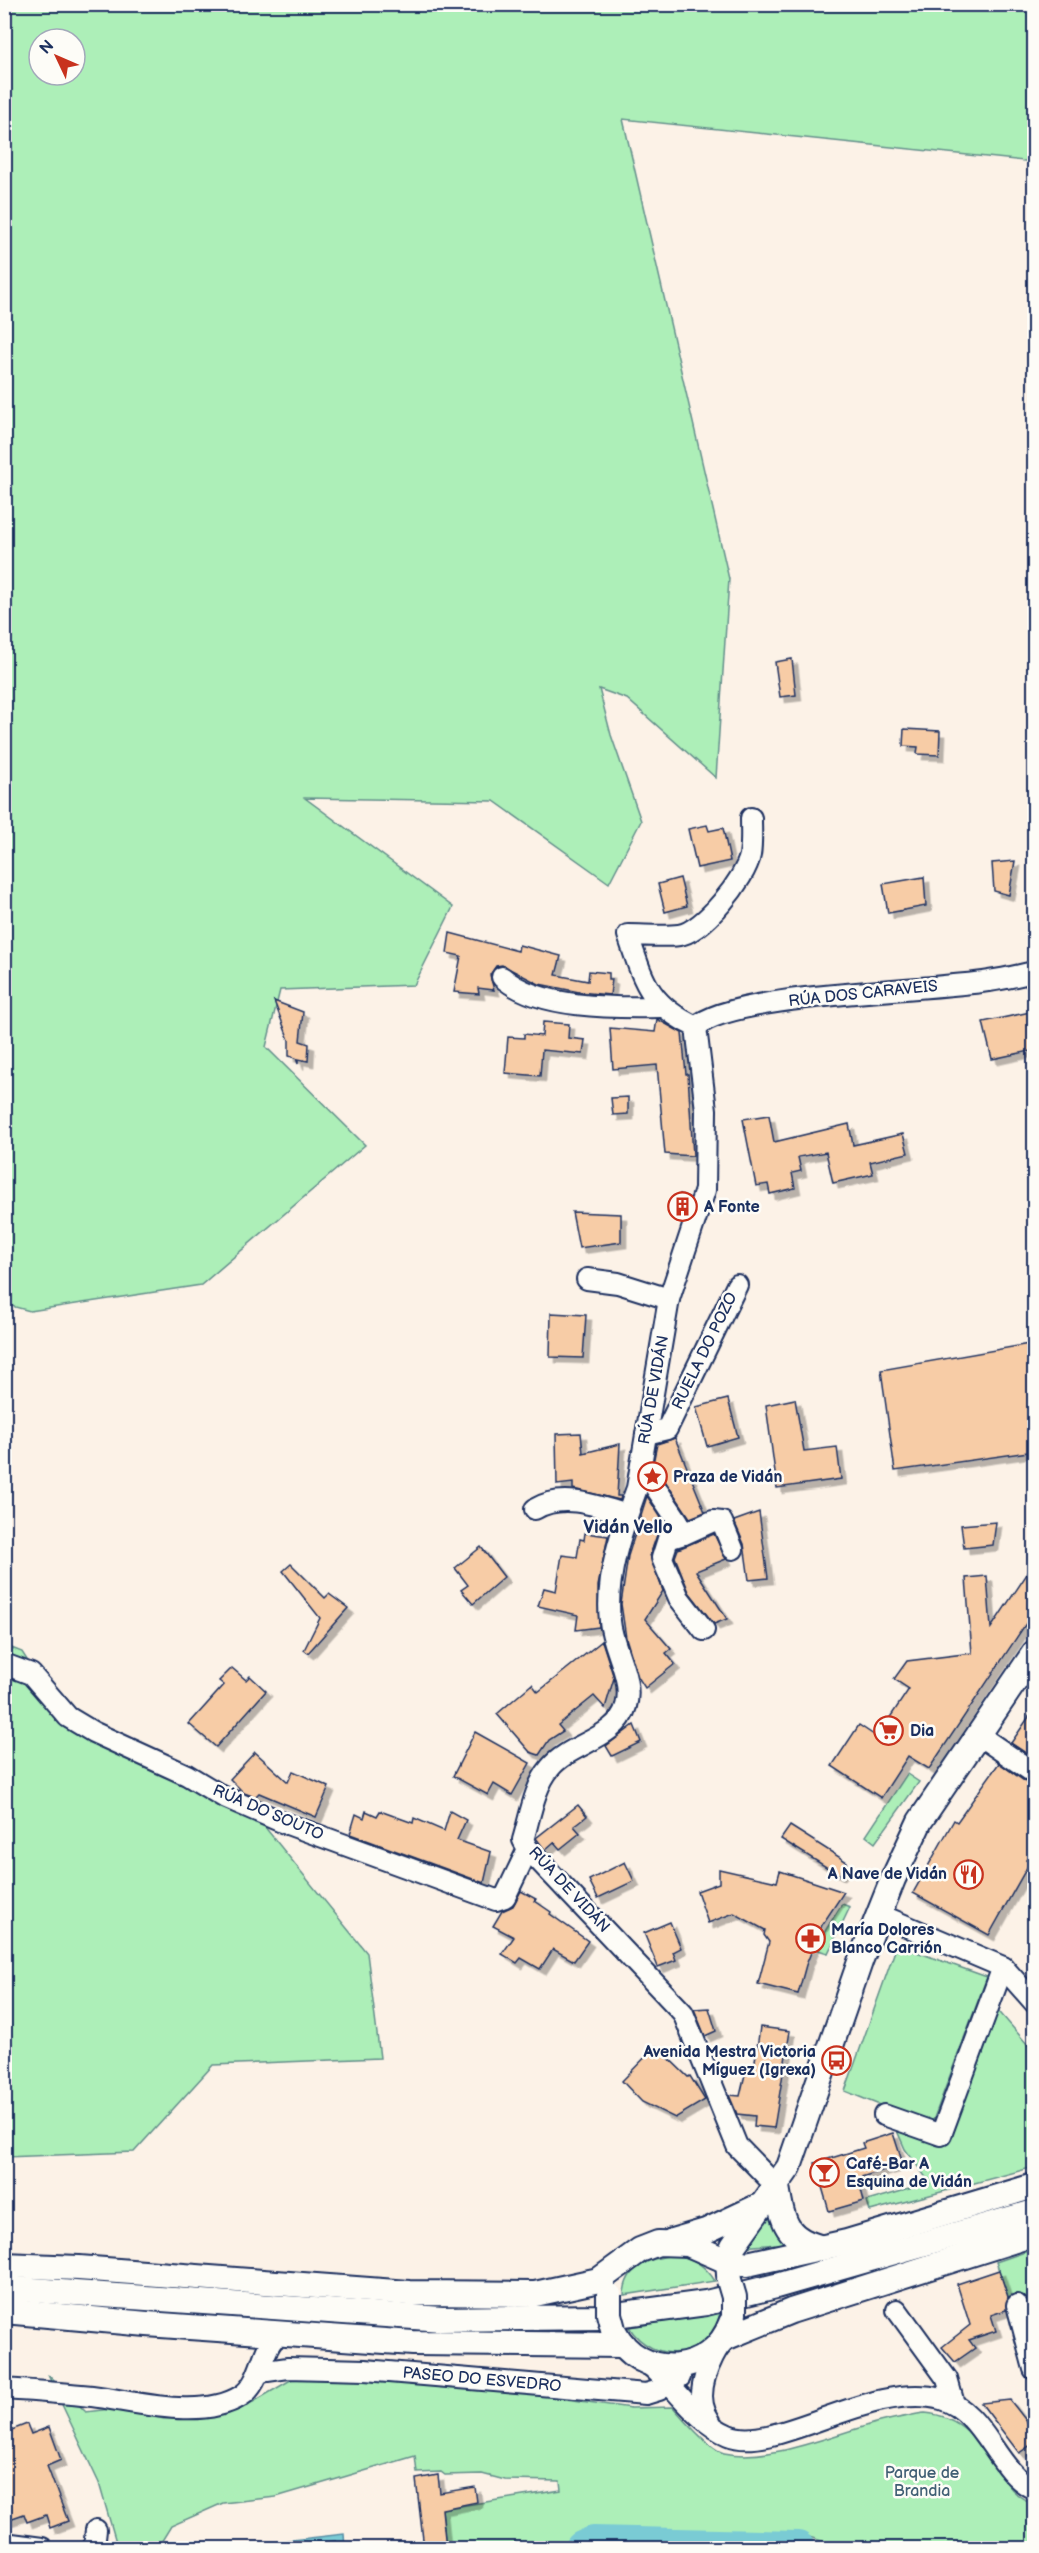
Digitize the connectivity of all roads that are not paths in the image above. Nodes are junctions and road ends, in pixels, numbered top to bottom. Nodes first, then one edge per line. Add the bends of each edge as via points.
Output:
1 (752, 818) dead end
2 (1035, 972) edge
3 (502, 977) dead end
4 (661, 1007) junction
5 (696, 1027) junction
6 (587, 1279) dead end
7 (737, 1286) dead end
8 (669, 1299) junction
9 (646, 1434) junction
10 (641, 1466) junction
11 (535, 1509) dead end
12 (627, 1515) junction
13 (684, 1534) junction
14 (733, 1549) dead end
15 (704, 1630) dead end
16 (1035, 1653) edge
17 (4, 1664) edge
18 (977, 1734) junction
19 (1035, 1773) edge
20 (528, 1849) junction
21 (878, 1914) junction
22 (1003, 1967) junction
23 (1035, 2002) edge
24 (885, 2115) dead end
25 (1035, 2186) edge
26 (769, 2196) junction
27 (1035, 2210) edge
28 (1035, 2234) edge
29 (666, 2242) junction
30 (823, 2248) junction
31 (628, 2259) junction
32 (4, 2265) edge
33 (728, 2270) junction
34 (4, 2288) edge
35 (1017, 2305) dead end
36 (897, 2310) dead end
37 (4, 2311) edge
38 (282, 2334) junction
39 (618, 2337) junction
40 (722, 2342) junction
41 (1033, 2356) edge
42 (646, 2362) junction
43 (694, 2363) junction
44 (260, 2372) junction
45 (671, 2383) junction
46 (4, 2389) edge
47 (954, 2404) junction
48 (713, 2426) junction
49 (1035, 2489) edge
50 (4, 2543) edge
51 (42, 2548) edge

1 - 4 street via 750,856 742,874 728,896 696,928 681,935 628,935 646,982
2 - 5 street, RÚA DOS CARAVEIS via 989,981 779,1002 720,1013
3 - 4 street via 513,987 537,996 579,1004
4 - 5 street
5 - 8 street, RÚA DE VIDÁN via 706,1110 705,1190
6 - 8 street via 618,1282
7 - 9 street, RUELA DO POZO via 667,1429
8 - 9 street, RÚA DE VIDÁN
9 - 10 street, RÚA DE VIDÁN
10 - 12 street, RÚA DE VIDÁN
10 - 13 street
11 - 12 street via 561,1500
12 - 20 street, RÚA DE VIDÁN via 613,1570 609,1620 627,1689 627,1704 614,1726 550,1767 538,1789 527,1825 524,1840
13 - 14 street via 713,1521 722,1522
13 - 15 street via 668,1539 662,1558 680,1598
16 - 18 main road
17 - 20 street, RÚA DO SOUTO via 31,1674 68,1717 222,1796 292,1826 496,1900 506,1897
18 - 19 street
18 - 21 main road via 920,1821
20 - 26 street, RÚA DE VIDÁN via 683,2013 737,2146
21 - 22 street
21 - 26 main road via 792,2159
22 - 23 street
22 - 24 street via 941,2135
25 - 30 main road
26 - 29 main road via 706,2231
26 - 30 main road via 791,2233 804,2243
26 - 33 main road via 736,2240
27 - 34 main road via 725,2299 585,2318 442,2319
28 - 40 main road via 791,2311 741,2329
29 - 31 main road via 647,2247
29 - 33 main road via 688,2244
30 - 33 main road
31 - 32 main road via 590,2284 512,2295 399,2293
31 - 39 main road, bridge via 609,2295 609,2314
33 - 40 main road, bridge via 734,2314
35 - 41 street
36 - 47 street via 947,2379
37 - 38 main road
38 - 39 main road via 484,2345
38 - 44 street via 271,2340
39 - 42 main road
40 - 43 main road
40 - 48 street via 706,2372 701,2397 705,2415
42 - 43 main road via 668,2368
42 - 45 street
43 - 45 street, PASEO DO ESVEDRO
44 - 45 street, PASEO DO ESVEDRO via 288,2368 365,2370 646,2394
44 - 46 street via 252,2388 238,2398 182,2408
45 - 48 street
47 - 48 street via 927,2396 892,2397 753,2439 731,2436
47 - 49 street via 973,2420 1017,2477
50 - 51 street

